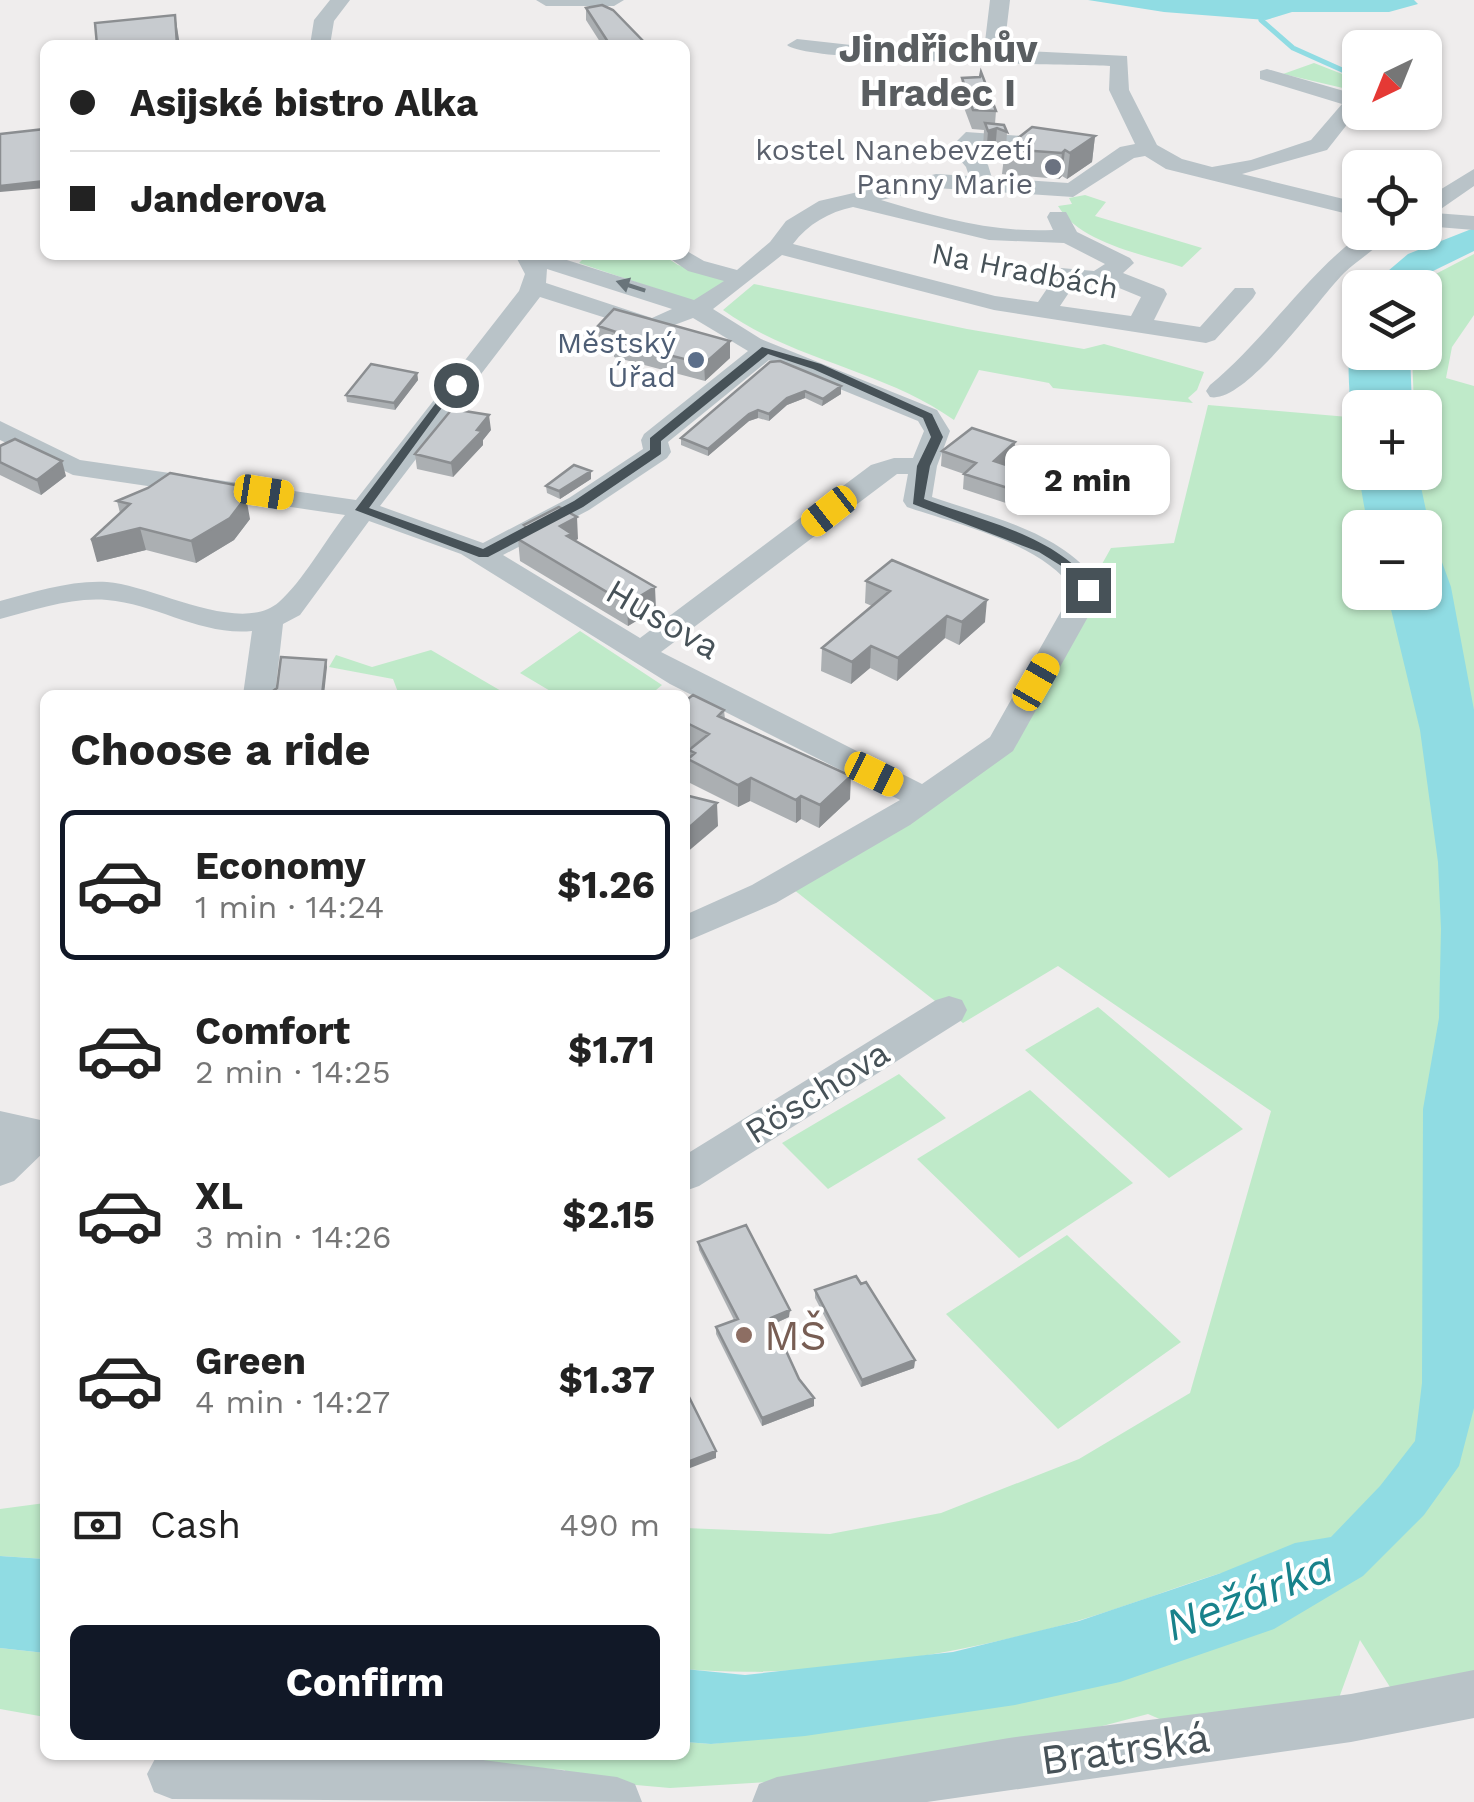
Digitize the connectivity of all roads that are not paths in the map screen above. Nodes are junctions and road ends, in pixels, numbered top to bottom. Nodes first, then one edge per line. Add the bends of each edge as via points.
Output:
1 (338, 0) edge
2 (546, 0) edge
3 (614, 0) edge
4 (1000, 0) edge
5 (321, 40) edge
6 (798, 45) dead end
7 (993, 55) junction
8 (1267, 75) dead end
9 (1100, 85) junction
10 (1342, 94) edge
11 (1342, 115) edge
12 (1138, 150) junction
13 (1205, 172) junction
14 (1474, 176) edge
15 (982, 182) junction
16 (1049, 189) junction
17 (1442, 198) edge
18 (855, 200) junction
19 (1342, 206) edge
20 (1442, 220) edge
21 (1474, 223) edge
22 (1068, 236) junction
23 (1038, 239) junction
24 (778, 247) junction
25 (1356, 250) edge
26 (686, 260) edge
27 (530, 267) edge
28 (1113, 268) junction
29 (1069, 273) junction
30 (742, 279) junction
31 (1244, 293) dead end
32 (694, 308) junction
33 (1044, 312) junction
34 (1140, 323) junction
35 (766, 350) junction
36 (1219, 391) dead end
37 (0, 429) edge
38 (924, 466) junction
39 (361, 510) junction
40 (484, 554) junction
41 (0, 610) edge
42 (268, 621) junction
43 (640, 654) junction
44 (260, 690) edge
45 (925, 799) junction
46 (690, 927) edge
47 (949, 1010) dead end
48 (27, 1132) edge
49 (690, 1168) edge
50 (0, 1170) edge
51 (1474, 1694) edge
52 (171, 1777) edge
53 (617, 1802) edge
54 (777, 1802) edge

1 - 5 street
2 - 3 street
4 - 7 street
6 - 7 street via 860,57
7 - 9 street
7 - 9 street via 1120,60
8 - 10 street
9 - 12 street
11 - 13 street via 1319,145 1254,166
12 - 13 street
12 - 15 street via 974,137 960,148 977,165
12 - 16 street via 1081,187
13 - 19 street
14 - 17 street
15 - 16 street
15 - 18 street via 936,181
16 - 22 street via 1047,198
18 - 23 street
18 - 24 street via 827,206 794,226
20 - 21 street
22 - 23 street
22 - 28 street
23 - 29 street via 1032,253
24 - 30 street
24 - 33 street, Na Hradbách
25 - 36 street
26 - 30 street
27 - 32 street via 653,326
27 - 39 street
28 - 29 street via 1087,279
28 - 34 street via 1156,294
29 - 33 street
30 - 32 street
31 - 34 street, Na Hradbách via 1206,334
32 - 35 street
33 - 34 street, Na Hradbách
35 - 38 street via 928,416 937,437
35 - 40 street via 654,440 657,452
37 - 39 street, Husova via 73,467
38 - 43 street via 880,471
38 - 45 street via 918,501 1044,550 1076,569 1088,590 1002,744
39 - 40 street, Husova
39 - 42 street via 289,608
40 - 43 street, Husova
41 - 42 street via 110,592 220,620
42 - 44 street
43 - 45 street, Husova
45 - 46 street via 764,894
47 - 49 street, Röschova
48 - 50 street
51 - 54 street, Bratrská
52 - 53 street via 452,1781

